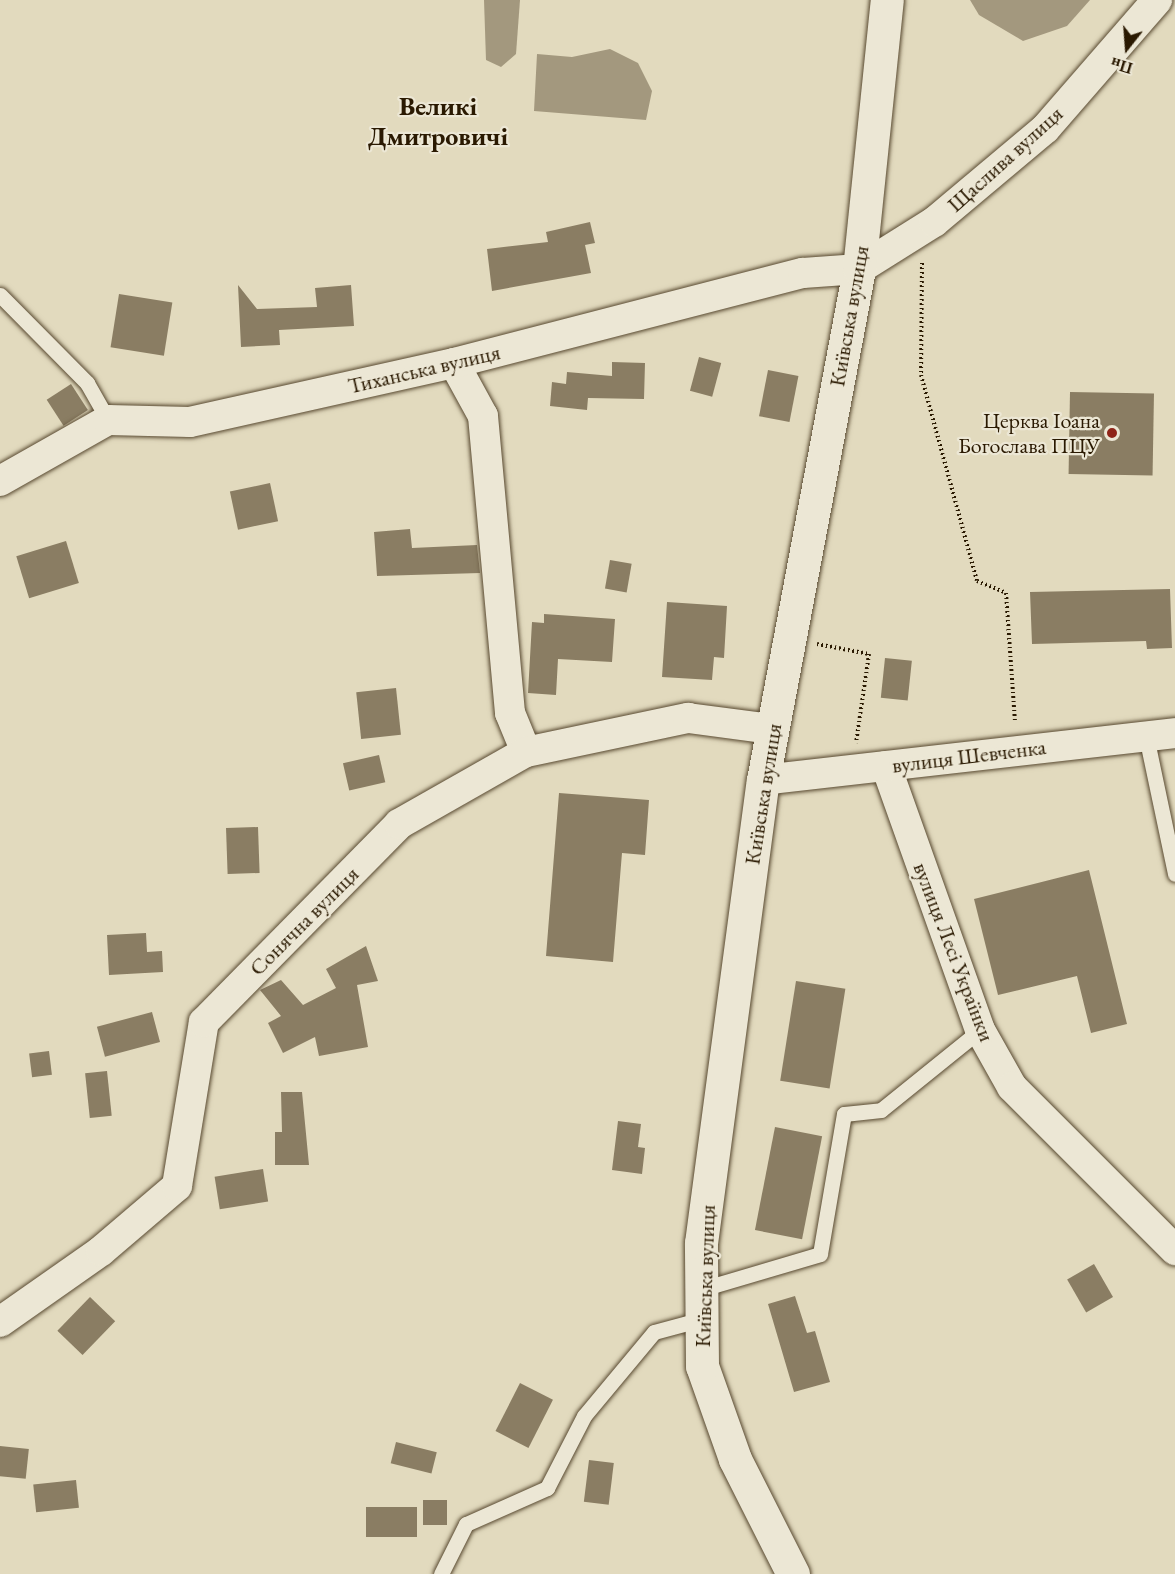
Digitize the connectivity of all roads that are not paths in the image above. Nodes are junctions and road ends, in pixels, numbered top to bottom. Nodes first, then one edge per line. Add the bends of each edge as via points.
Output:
1 (887, 0) edge
2 (1157, 0) edge
3 (859, 269) junction
4 (0, 295) edge
5 (454, 363) junction
6 (108, 420) junction
7 (0, 481) edge
8 (772, 729) junction
9 (1175, 733) edge
10 (1146, 736) junction
11 (526, 752) junction
12 (886, 766) junction
13 (762, 780) junction
14 (1169, 826) edge
15 (1175, 874) edge
16 (980, 1030) junction
17 (1175, 1250) edge
18 (702, 1304) junction
19 (0, 1322) edge
20 (441, 1574) edge
21 (794, 1574) edge

1 - 3 main road, Київська вулиця
2 - 3 street, Щаслива вулиця via 1045,129 934,222
3 - 5 street, Тиханська вулиця via 804,273
3 - 8 main road, Київська вулиця
4 - 6 lane via 87,383
5 - 6 street, Тиханська вулиця via 190,423
5 - 11 street via 483,416 510,713
6 - 7 street
8 - 11 street, Сонячна вулиця via 688,718
8 - 13 main road, Київська вулиця
9 - 10 street, вулиця Шевченка
10 - 12 street, вулиця Шевченка
10 - 14 lane
11 - 19 street, Сонячна вулиця via 399,824 204,1022 177,1186 101,1251
12 - 13 street, вулиця Шевченка
12 - 16 street, вулиця Лесі Українки
13 - 18 main road, Київська вулиця via 701,1243
14 - 15 lane
16 - 17 street, вулиця Лесі Українки via 1012,1087
16 - 18 lane via 881,1110 844,1113 820,1254
18 - 20 lane via 654,1332 584,1416 548,1488 466,1524
18 - 21 main road, Київська вулиця via 702,1366 735,1459

